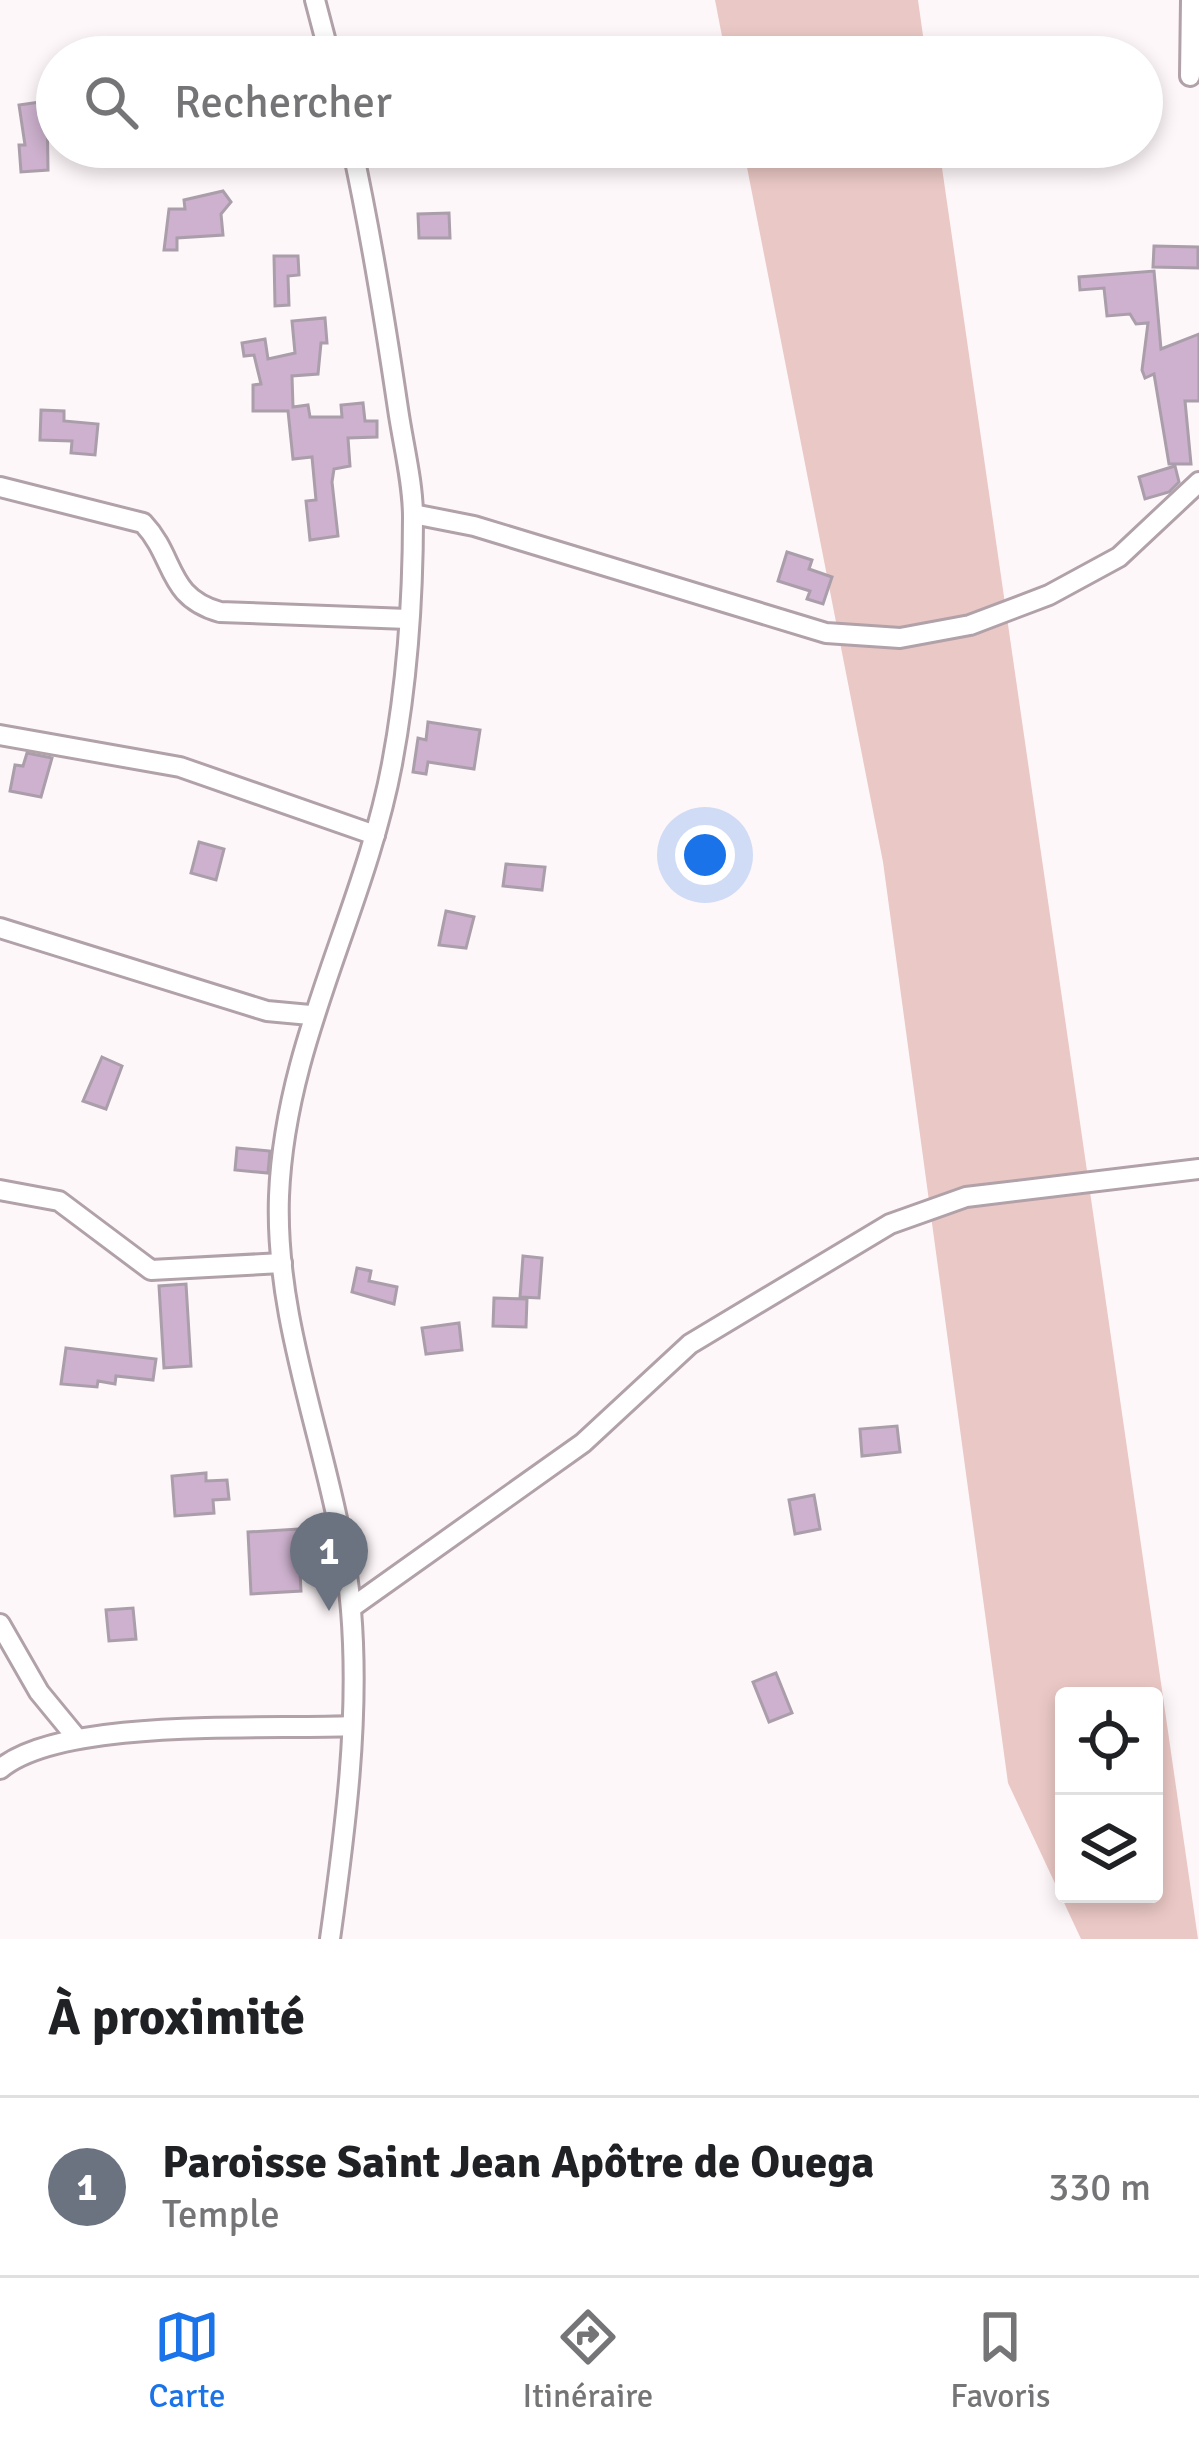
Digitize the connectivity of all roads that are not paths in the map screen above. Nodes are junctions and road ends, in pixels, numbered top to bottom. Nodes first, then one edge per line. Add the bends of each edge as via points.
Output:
1 (314, 0) edge
2 (1191, 0) edge
3 (323, 36) edge
4 (1190, 76) dead end
5 (356, 168) edge
6 (1199, 482) edge
7 (0, 487) edge
8 (413, 514) junction
9 (408, 619) junction
10 (0, 735) edge
11 (375, 835) junction
12 (0, 928) edge
13 (310, 1015) junction
14 (1199, 1169) edge
15 (0, 1190) edge
16 (282, 1264) junction
17 (351, 1608) junction
18 (0, 1624) edge
19 (352, 1726) junction
20 (76, 1737) junction
21 (0, 1769) edge
22 (330, 1939) edge

1 - 3 street
2 - 4 street
5 - 8 street
6 - 8 street via 1119,557 1048,595 970,625 899,638 826,633
7 - 9 street via 142,523 183,595 199,606
8 - 9 street
9 - 11 street via 392,764
10 - 11 street via 180,767
11 - 13 street
12 - 13 street via 267,1011
13 - 16 street via 283,1136
14 - 17 street via 966,1198 890,1224 690,1344 583,1443
15 - 16 street via 59,1202 151,1270
16 - 17 street
17 - 19 street
18 - 20 street
19 - 20 street
19 - 22 street
20 - 21 street via 29,1748

